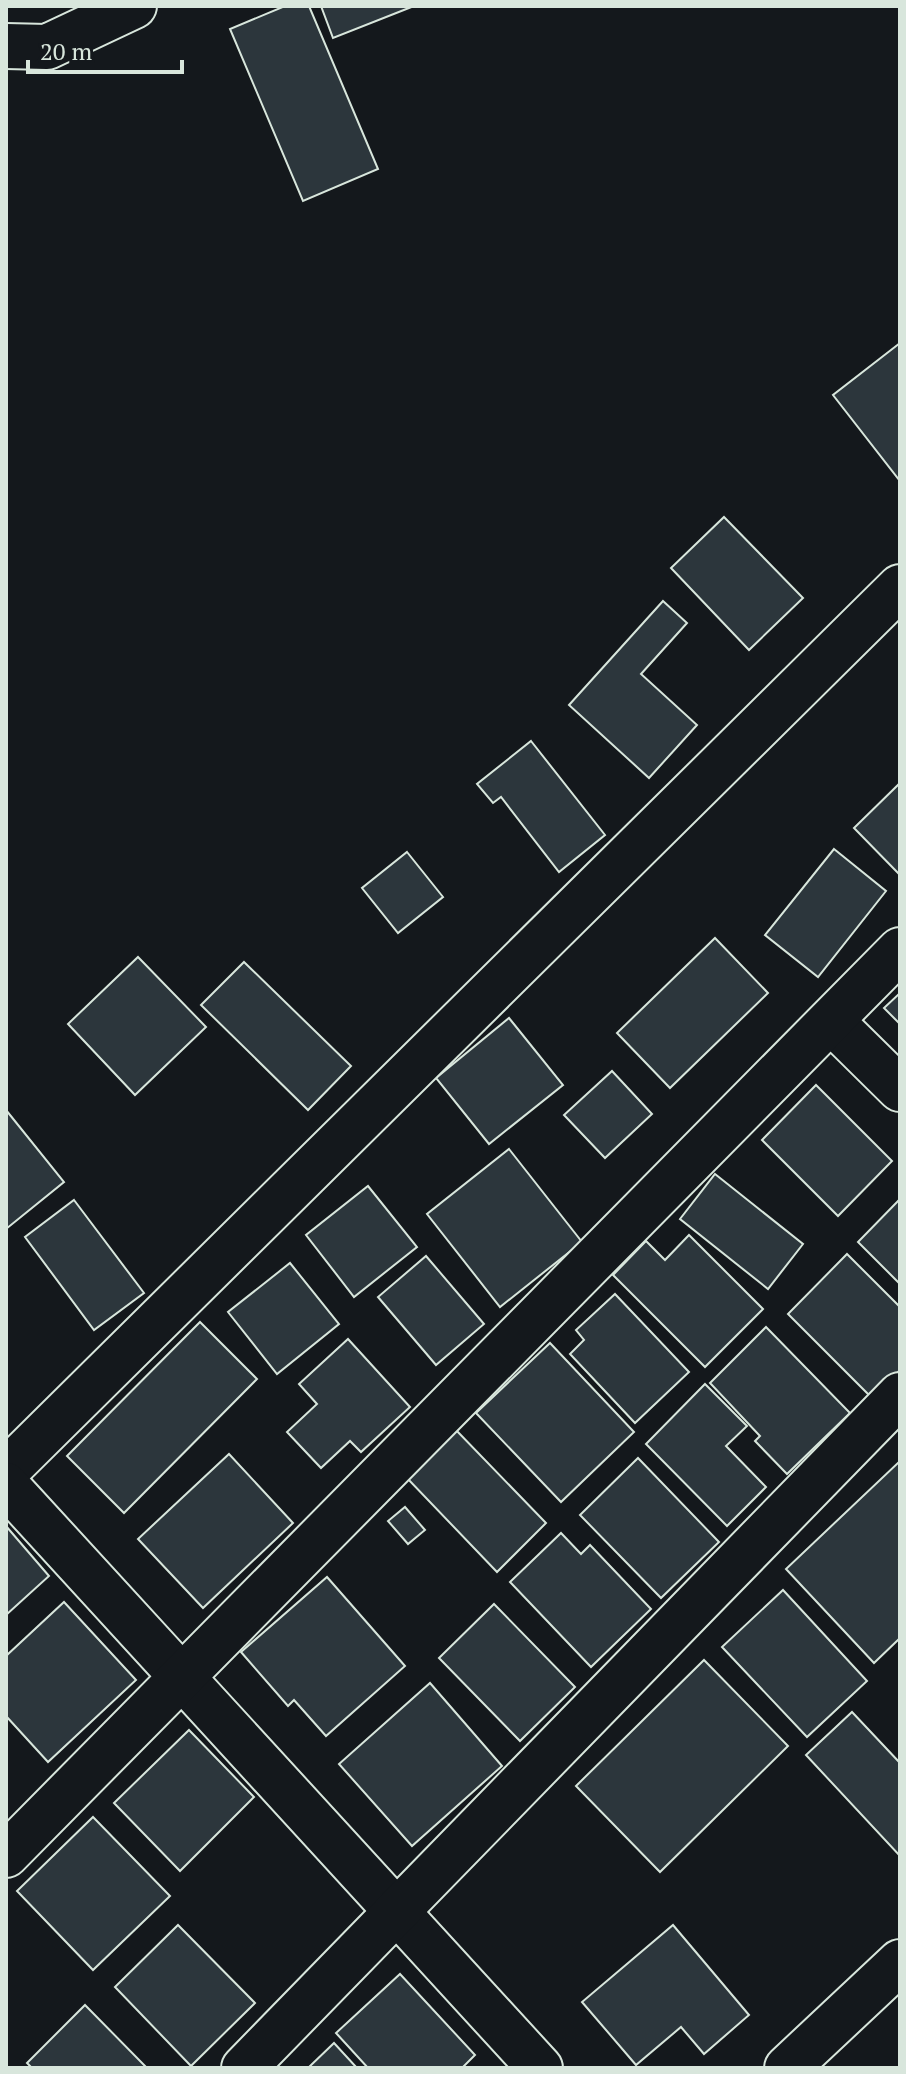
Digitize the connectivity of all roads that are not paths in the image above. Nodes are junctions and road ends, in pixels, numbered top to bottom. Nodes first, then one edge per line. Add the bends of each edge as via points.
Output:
1 (134, 6) edge
2 (6, 46) edge
3 (900, 587) edge
4 (900, 950) edge
5 (831, 1021) junction
6 (900, 1089) edge
7 (900, 1395) edge
8 (6, 1471) edge
9 (6, 1485) edge
10 (180, 1677) junction
11 (6, 1855) edge
12 (398, 1912) junction
13 (900, 1962) edge
14 (244, 2068) edge
15 (540, 2068) edge
16 (787, 2068) edge

1 - 2 street via 47,47
3 - 8 street
4 - 5 street
5 - 6 street
5 - 10 street
7 - 12 street
9 - 10 street
10 - 11 street
10 - 12 street
12 - 14 street
12 - 15 street
13 - 16 street

